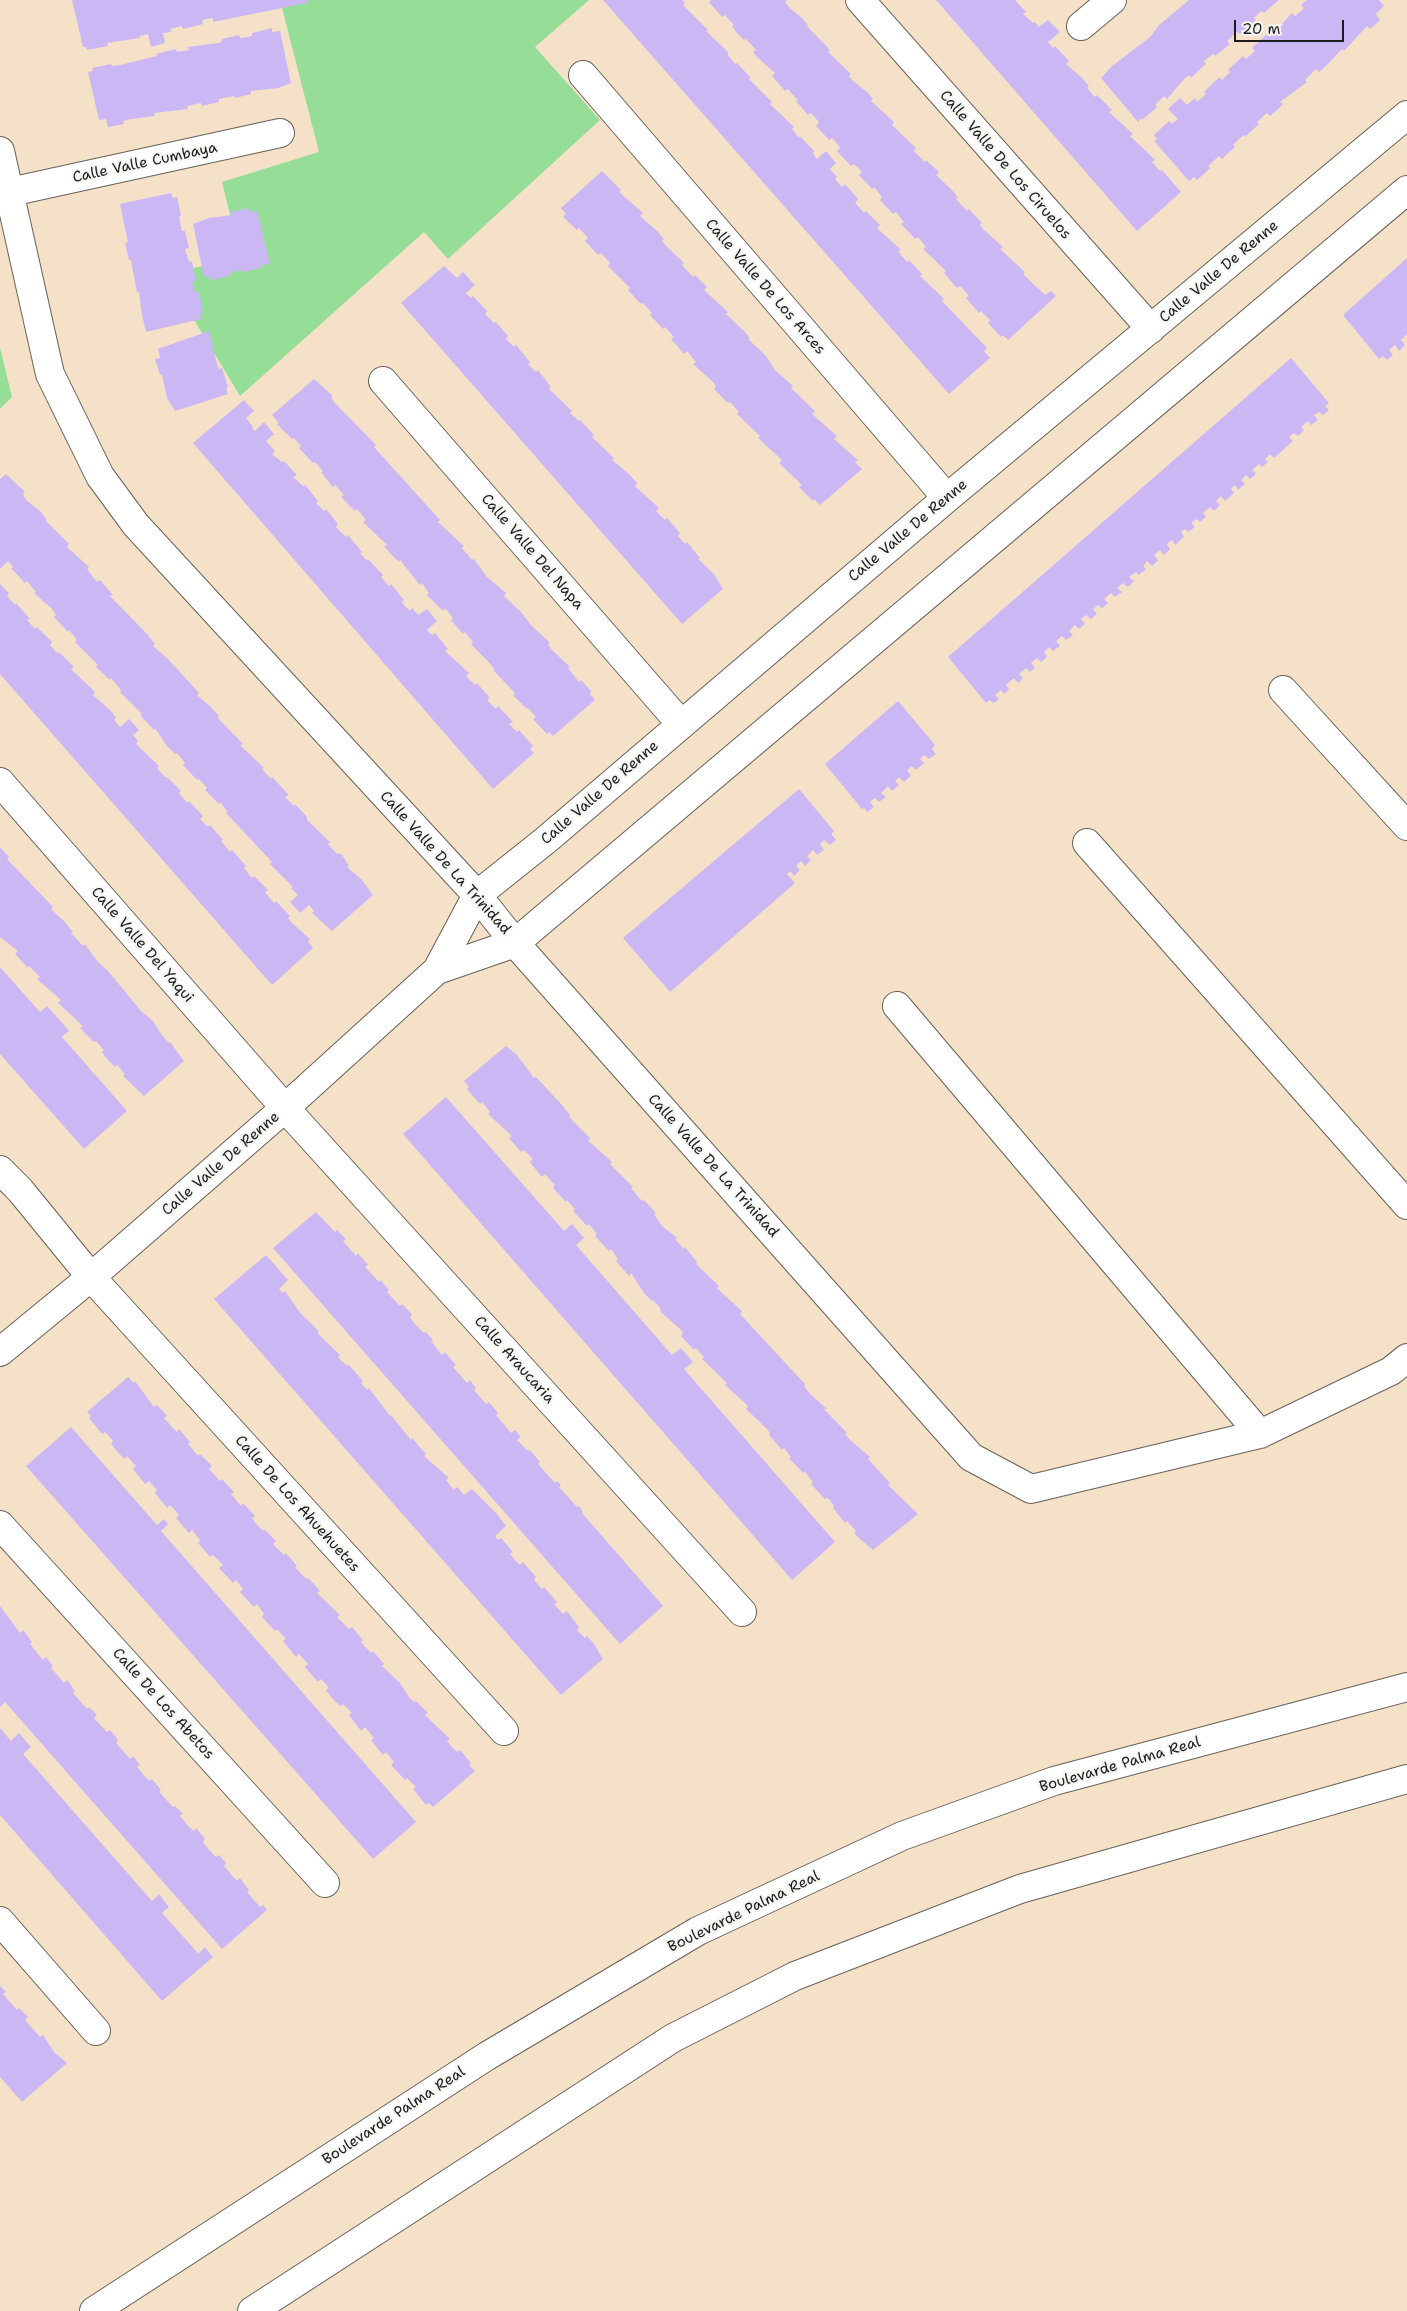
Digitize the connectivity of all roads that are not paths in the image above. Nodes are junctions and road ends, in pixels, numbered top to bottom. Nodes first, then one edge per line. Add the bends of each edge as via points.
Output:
1 (860, 0) edge
2 (1112, 0) edge
3 (1081, 26) dead end
4 (583, 75) dead end
5 (1407, 115) edge
6 (280, 133) dead end
7 (0, 151) edge
8 (1407, 190) edge
9 (10, 192) junction
10 (1151, 329) junction
11 (383, 381) dead end
12 (947, 498) junction
13 (1283, 690) dead end
14 (681, 724) junction
15 (0, 782) edge
16 (1407, 826) edge
17 (1087, 843) dead end
18 (476, 895) junction
19 (515, 943) junction
20 (437, 970) junction
21 (897, 1006) dead end
22 (285, 1108) junction
23 (0, 1170) edge
24 (1407, 1205) edge
25 (91, 1277) junction
26 (0, 1352) edge
27 (1407, 1358) edge
28 (1260, 1434) junction
29 (0, 1525) edge
30 (742, 1612) dead end
31 (1407, 1687) edge
32 (504, 1731) dead end
33 (1407, 1779) edge
34 (325, 1883) dead end
35 (3, 1929) edge
36 (96, 2031) dead end
37 (94, 2311) edge
38 (252, 2311) edge

1 - 10 street, Calle Valle De Los Ciruelos
2 - 3 street
4 - 12 street, Calle Valle De Los Arces
5 - 10 street, Calle Valle De Renne
6 - 9 street, Calle Valle Cumbaya
7 - 9 street, Calle Valle De La Trinidad
8 - 19 street, Calle Valle De Renne
9 - 18 street, Calle Valle De La Trinidad via 50,374 100,476 136,525
10 - 12 street, Calle Valle De Renne
11 - 14 street, Calle Valle Del Napa
12 - 14 street, Calle Valle De Renne
13 - 16 street
14 - 18 street, Calle Valle De Renne via 546,840
15 - 22 street, Calle Valle Del Yaqui
17 - 24 street
18 - 19 street, Calle Valle De La Trinidad
18 - 20 street, Calle Valle De Renne
19 - 20 street, Calle Valle De Renne
19 - 28 street, Calle Valle De La Trinidad via 971,1457 1031,1489
20 - 22 street, Calle Valle De Renne
21 - 28 street
22 - 25 street, Calle Valle De Renne
22 - 30 street, Calle Araucaria
23 - 25 street, Calle De Los Ahuehuetes
25 - 26 street, Calle Valle De Renne
25 - 32 street, Calle De Los Ahuehuetes
27 - 28 street via 1391,1371
29 - 34 street, Calle De Los Abetos
31 - 37 street, Boulevarde Palma Real via 1054,1781 902,1836 698,1931 487,2056
33 - 38 street via 1020,1889 795,1976 672,2038
35 - 36 street

